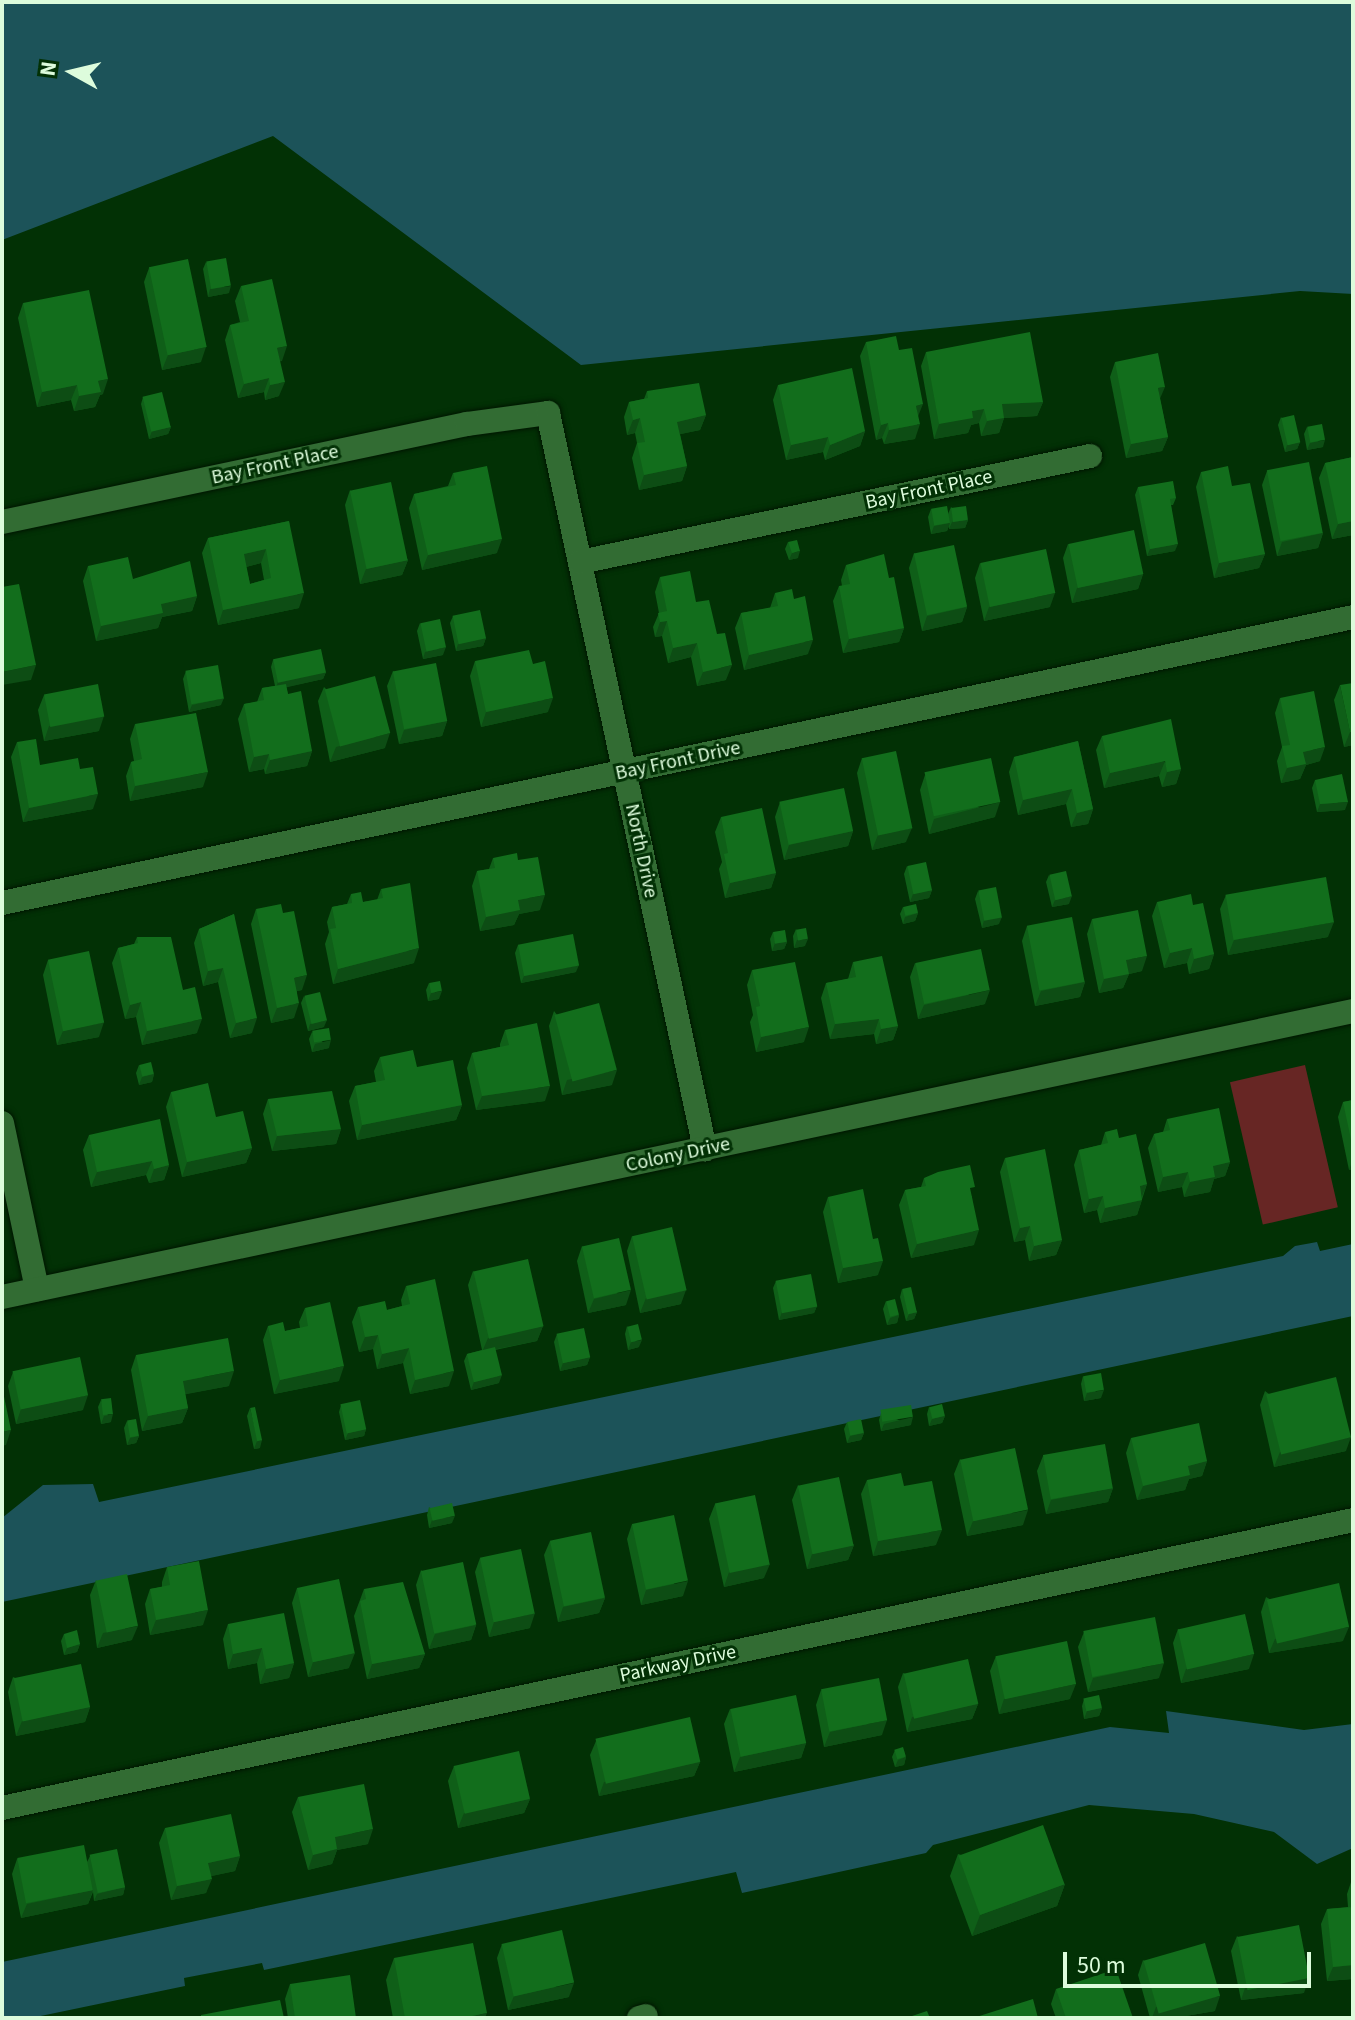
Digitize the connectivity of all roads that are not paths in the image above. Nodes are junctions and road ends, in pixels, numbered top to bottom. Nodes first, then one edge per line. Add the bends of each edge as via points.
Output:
1 (548, 413) joint
2 (1090, 456) dead end
3 (2, 522) edge
4 (580, 562) junction
5 (1353, 617) edge
6 (624, 772) junction
7 (2, 903) edge
8 (1353, 1011) edge
9 (2, 1123) edge
10 (705, 1149) junction
11 (37, 1289) junction
12 (2, 1297) edge
13 (1353, 1520) edge
14 (2, 1808) edge

1 - 3 street, Bay Front Place via 467,424
1 - 4 street, North Drive
2 - 4 street, Bay Front Place
4 - 6 street, North Drive
5 - 6 street, Bay Front Drive
6 - 7 street, Bay Front Drive
6 - 10 street, North Drive
8 - 10 street, Colony Drive
9 - 11 street
10 - 11 street, Colony Drive
11 - 12 street, Colony Drive
13 - 14 street, Parkway Drive

